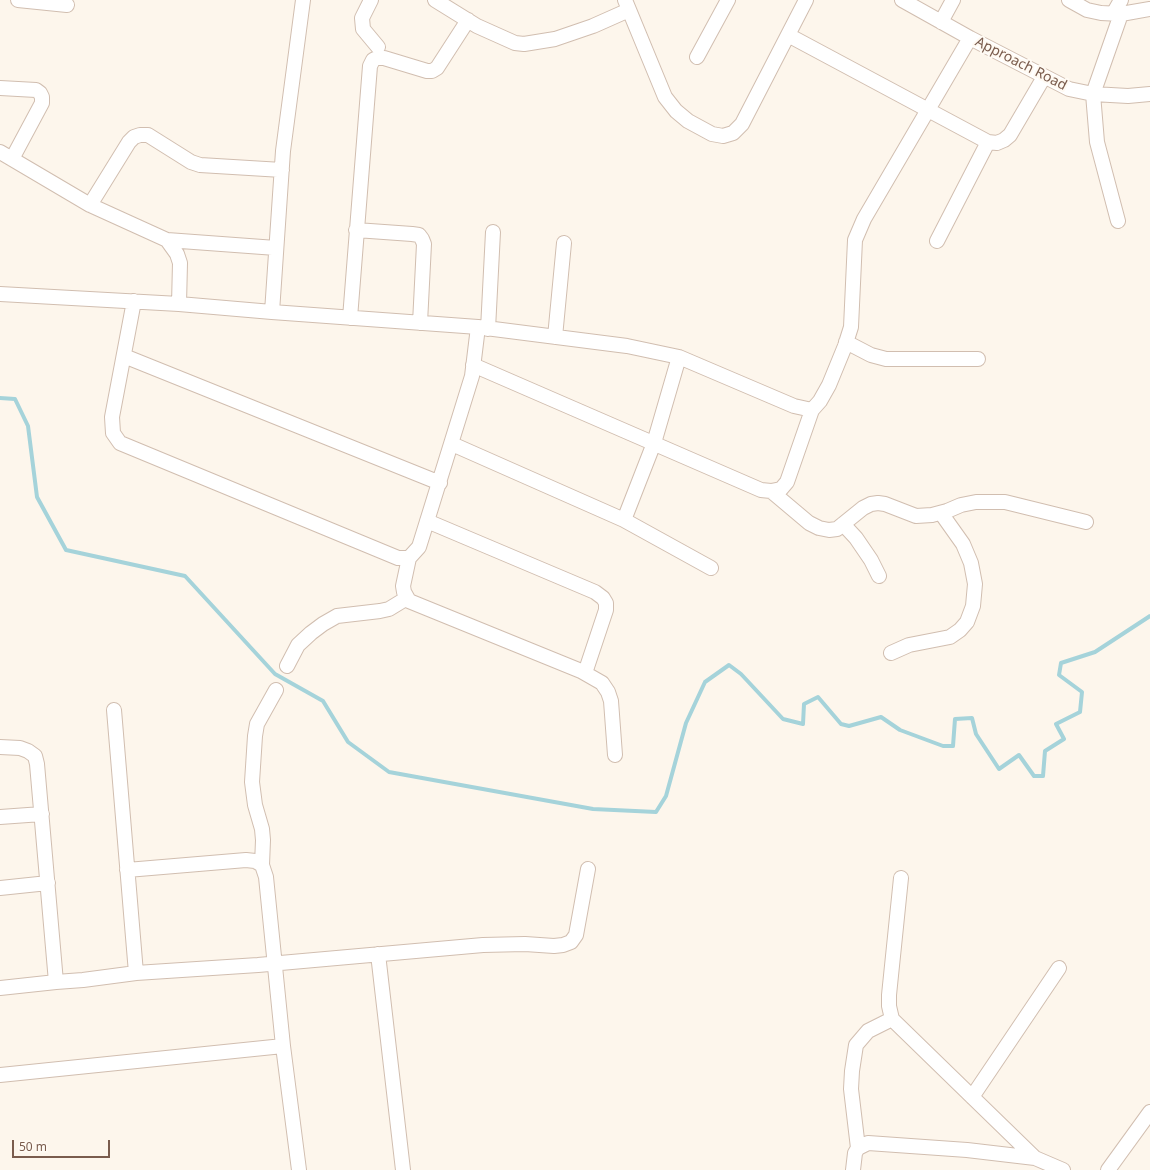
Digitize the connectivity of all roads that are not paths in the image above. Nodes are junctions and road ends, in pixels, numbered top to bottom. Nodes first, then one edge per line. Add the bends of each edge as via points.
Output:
1 (18, 0) edge
2 (303, 0) edge
3 (371, 0) edge
4 (435, 0) edge
5 (728, 0) edge
6 (806, 0) edge
7 (902, 0) edge
8 (953, 0) edge
9 (1069, 0) edge
10 (1121, 0) edge
11 (67, 5) dead end
12 (627, 5) edge
13 (1150, 9) edge
14 (1117, 14) junction
15 (468, 20) junction
16 (941, 22) junction
17 (788, 35) junction
18 (970, 38) junction
19 (378, 47) dead end
20 (697, 57) dead end
21 (1044, 78) junction
22 (0, 88) edge
23 (1093, 94) junction
24 (1150, 94) edge
25 (928, 110) junction
26 (988, 142) junction
27 (0, 152) edge
28 (12, 160) junction
29 (282, 170) junction
30 (90, 205) junction
31 (1118, 221) dead end
32 (356, 230) junction
33 (493, 232) dead end
34 (166, 240) junction
35 (937, 241) dead end
36 (564, 243) dead end
37 (276, 248) junction
38 (0, 294) edge
39 (134, 301) junction
40 (179, 304) junction
41 (272, 312) junction
42 (350, 318) junction
43 (420, 323) junction
44 (483, 328) junction
45 (555, 337) junction
46 (846, 342) junction
47 (124, 356) junction
48 (679, 357) junction
49 (978, 359) dead end
50 (473, 365) junction
51 (812, 410) junction
52 (654, 443) junction
53 (452, 444) junction
54 (440, 483) junction
55 (771, 491) junction
56 (941, 513) junction
57 (624, 520) junction
58 (427, 521) junction
59 (1086, 522) dead end
60 (843, 524) junction
61 (409, 558) junction
62 (711, 568) dead end
63 (879, 576) dead end
64 (406, 598) junction
65 (891, 653) dead end
66 (286, 666) dead end
67 (585, 673) junction
68 (276, 690) dead end
69 (114, 710) dead end
70 (0, 748) edge
71 (615, 755) dead end
72 (42, 814) junction
73 (0, 817) edge
74 (262, 864) junction
75 (588, 869) dead end
76 (127, 870) junction
77 (901, 878) dead end
78 (48, 883) junction
79 (0, 888) edge
80 (378, 954) junction
81 (275, 963) junction
82 (1059, 968) dead end
83 (136, 973) junction
84 (56, 982) junction
85 (0, 988) edge
86 (892, 1019) junction
87 (283, 1046) junction
88 (0, 1075) edge
89 (972, 1097) junction
90 (1150, 1112) edge
91 (858, 1148) junction
92 (1035, 1158) junction
93 (299, 1170) edge
94 (403, 1170) edge
95 (853, 1170) edge
96 (1062, 1170) edge
97 (1108, 1170) edge

1 - 11 street
2 - 29 street
3 - 19 street via 362,18 363,29
4 - 15 street
5 - 20 street
6 - 17 street
7 - 16 street, Approach Road
8 - 16 street
9 - 14 street via 1087,10
10 - 14 street
12 - 15 street via 593,26 555,39 524,44 503,39
12 - 17 street via 665,97 688,121 712,134 723,136 733,133 742,124
13 - 14 street
14 - 23 street
15 - 32 street via 437,68 432,71 427,72 384,58 373,60 370,66
16 - 18 street, Approach Road
17 - 25 street
18 - 21 street, Approach Road
18 - 25 street
21 - 23 street, Approach Road via 1069,89
21 - 26 street via 1010,135 997,143
22 - 28 street via 36,90 42,97 42,103
23 - 24 street, Approach Road
23 - 31 street via 1097,142
25 - 26 street
25 - 46 street via 864,219 856,240 851,327
26 - 35 street
27 - 28 street
28 - 30 street
29 - 30 street via 191,162 148,136 140,135 129,142
29 - 37 street
30 - 34 street
32 - 42 street
32 - 43 street via 412,234 419,235 422,239 424,244
33 - 44 street
34 - 37 street
34 - 40 street via 177,254 180,263
36 - 45 street
37 - 41 street
38 - 39 street
39 - 40 street
39 - 47 street
40 - 41 street
41 - 42 street
42 - 43 street
43 - 44 street
44 - 45 street
44 - 50 street
45 - 48 street via 628,346
46 - 49 street via 871,355 886,359
46 - 51 street via 823,396
47 - 54 street
47 - 61 street via 112,416 113,433 120,443 398,558
48 - 51 street via 794,406
48 - 52 street
50 - 52 street
50 - 53 street
51 - 55 street via 787,482 781,489
52 - 55 street via 761,490
52 - 57 street
53 - 54 street
53 - 57 street
54 - 58 street
55 - 60 street via 809,523 819,528 837,529
56 - 59 street via 976,502 1005,502
56 - 60 street via 916,516 878,503 863,508
56 - 65 street via 963,544 971,563 975,584 973,606 967,622 950,638 909,645
57 - 62 street
58 - 61 street via 419,547
58 - 67 street via 603,598 606,610
60 - 63 street via 856,538
61 - 64 street via 403,586
64 - 66 street via 389,609 337,616 310,633 298,645
64 - 67 street
67 - 71 street via 602,683 608,692
68 - 74 street via 257,724 254,736 252,782 262,829
69 - 76 street
70 - 72 street via 20,748 34,756 39,773
72 - 73 street
72 - 78 street
74 - 76 street via 246,860
74 - 81 street via 266,877
75 - 80 street via 576,935 571,942 554,946 483,945
76 - 83 street
77 - 86 street via 889,995
78 - 79 street
78 - 84 street
80 - 81 street
80 - 94 street
81 - 83 street
81 - 87 street
82 - 89 street
83 - 84 street
84 - 85 street
86 - 89 street
86 - 91 street via 868,1031 856,1045 851,1089
87 - 88 street
87 - 93 street
89 - 92 street
90 - 97 street
91 - 92 street via 868,1143
91 - 95 street via 855,1152
92 - 96 street

